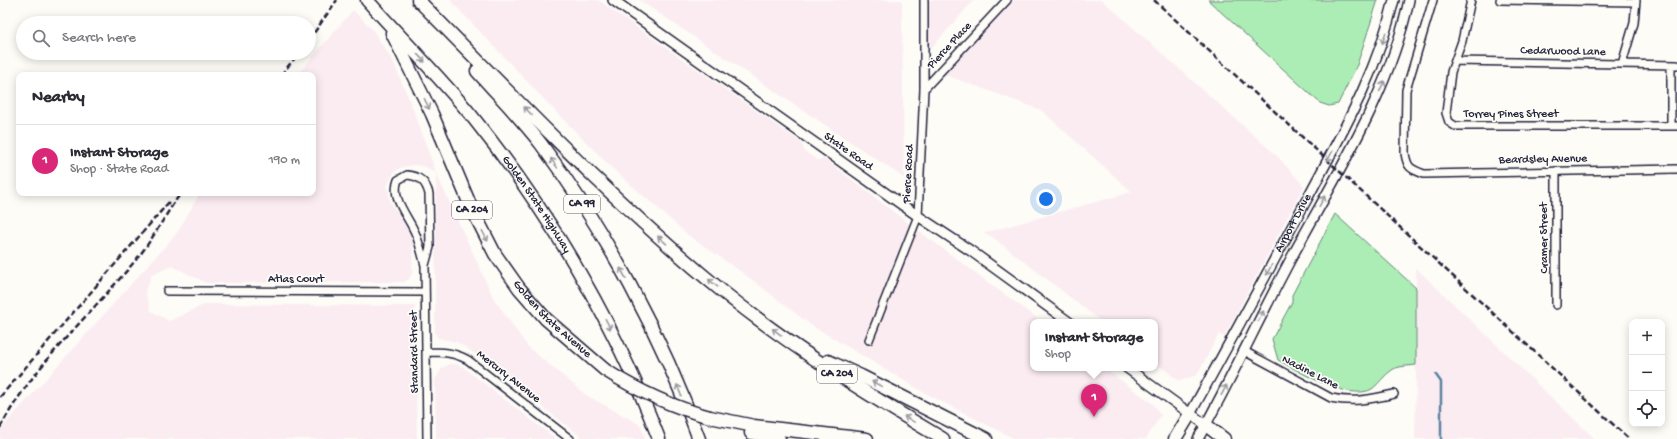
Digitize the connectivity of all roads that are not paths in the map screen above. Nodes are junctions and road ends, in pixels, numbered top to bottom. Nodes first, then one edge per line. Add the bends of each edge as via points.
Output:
1 (367, 0) edge
2 (418, 0) edge
3 (613, 0) edge
4 (924, 0) edge
5 (1007, 0) edge
6 (1394, 0) edge
7 (1409, 0) edge
8 (1433, 0) edge
9 (1471, 0) edge
10 (1500, 0) edge
11 (1636, 1) edge
12 (384, 19) junction
13 (1455, 61) junction
14 (1622, 64) junction
15 (1674, 65) edge
16 (924, 89) junction
17 (1674, 126) edge
18 (1677, 169) edge
19 (1556, 171) junction
20 (918, 216) junction
21 (425, 265) junction
22 (167, 291) dead end
23 (424, 292) junction
24 (1556, 305) dead end
25 (1065, 319) edge
26 (869, 340) dead end
27 (800, 350) junction
28 (1244, 351) junction
29 (426, 352) junction
30 (1131, 371) edge
31 (1394, 394) dead end
32 (1190, 414) junction
33 (710, 418) junction
34 (1206, 425) junction
35 (427, 439) edge
36 (570, 439) edge
37 (659, 439) edge
38 (699, 439) edge
39 (779, 439) edge
40 (867, 439) edge
41 (943, 439) edge
42 (986, 439) edge
43 (1175, 439) edge
44 (1198, 439) edge
45 (1224, 439) edge

1 - 12 highway, Golden State Highway / CA 99
27 -> 2 highway, CA 204 via 723,292 648,228 557,142
38 -> 2 highway, CA 99 via 666,357 641,306 583,206 540,143
3 - 20 main road, State Road
4 - 16 street, Pierce Road
5 - 16 street, Pierce Place
6 -> 32 main road, Airport Drive via 1379,54 1360,97
28 -> 7 main road, Airport Drive via 1376,100 1394,56
8 - 19 street, Beardsley Avenue via 1406,90 1406,163 1411,169 1424,174
9 - 13 street, Torrey Pines Street
10 - 11 street
11 - 14 street via 1634,23
12 -> 33 highway, Golden State Avenue / CA 204, bridge via 432,114 471,207 495,254 519,288 546,319 605,370 637,390 683,410
12 -> 37 highway, Golden State Highway / CA 99 via 470,114 518,177 558,237 608,326
13 - 14 street, Cedarwood Lane
13 - 17 street, Torrey Pines Street via 1451,72 1446,113 1449,122 1455,126
14 - 15 street, Cedarwood Lane
15 - 17 street
16 - 20 street, Pierce Road
18 - 19 street, Beardsley Avenue
19 - 24 street, Cramer Street
20 - 25 main road, State Road
20 - 26 street, Pierce Road
21 - 21 street, Standard Street via 430,247 429,194 427,185 422,180 407,175 398,180 397,198 416,234
21 - 23 street, Standard Street
22 - 23 street, Atlas Court
23 - 29 street, Standard Street
41 -> 27 highway, CA 204
42 -> 27 highway via 861,376
28 - 31 street, Nadine Lane via 1331,398 1360,401
34 -> 28 main road, Airport Drive
29 - 35 street, Standard Street
29 - 36 street, Mercury Avenue via 447,352 468,360
30 - 32 main road
32 - 34 main road
32 - 43 highway, Airport Drive
33 - 39 highway via 744,432
33 - 40 highway via 754,426
34 - 44 main road, Airport Drive
34 - 45 highway

